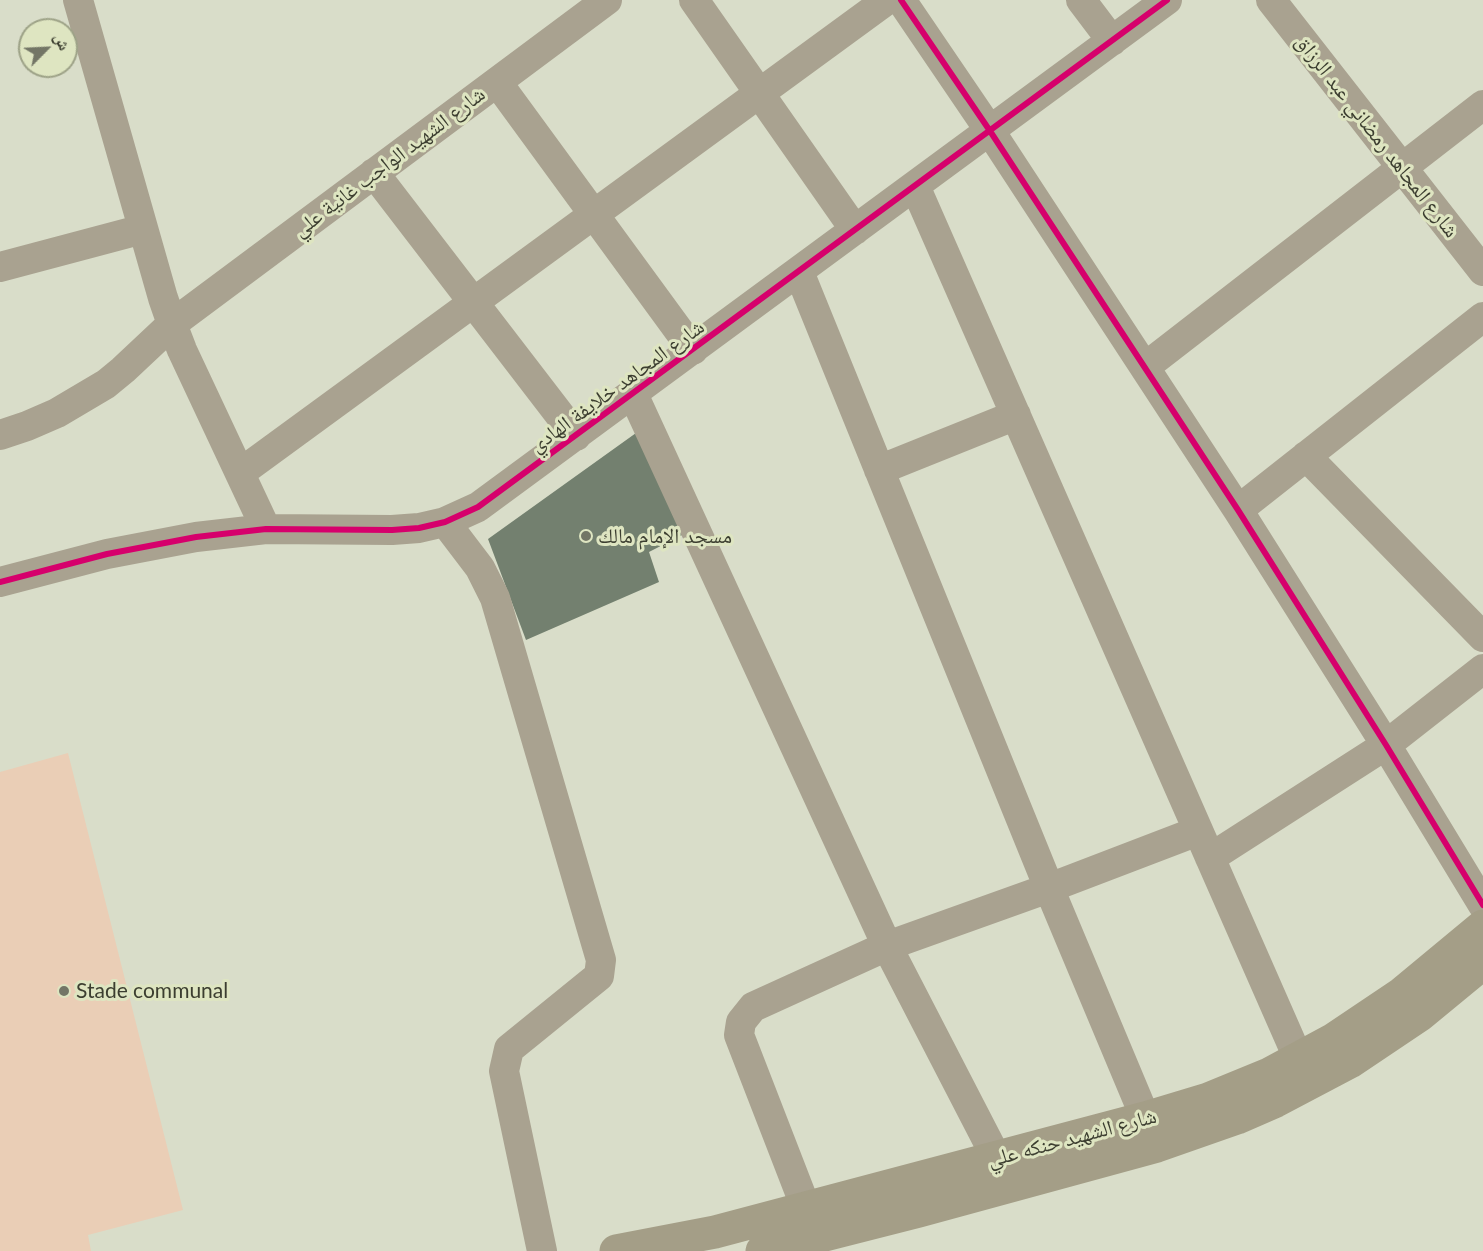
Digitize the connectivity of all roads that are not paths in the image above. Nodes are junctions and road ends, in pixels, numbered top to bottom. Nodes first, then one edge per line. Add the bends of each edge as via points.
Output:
1 (78, 0) edge
2 (607, 0) edge
3 (694, 0) edge
4 (887, 0) edge
5 (901, 0) edge
6 (1082, 0) edge
7 (1167, 0) edge
8 (1271, 0) edge
9 (1112, 41) junction
10 (497, 82) junction
11 (759, 93) junction
12 (1483, 105) edge
13 (990, 131) junction
14 (1401, 168) junction
15 (374, 173) junction
16 (915, 186) junction
17 (594, 214) junction
18 (143, 229) junction
19 (855, 230) junction
20 (0, 267) edge
21 (1483, 271) edge
22 (799, 272) junction
23 (473, 302) junction
24 (1483, 317) edge
25 (172, 324) junction
26 (693, 350) junction
27 (1144, 367) junction
28 (633, 394) junction
29 (1016, 415) junction
30 (0, 435) edge
31 (576, 436) junction
32 (1306, 456) junction
33 (879, 470) junction
34 (240, 473) junction
35 (1238, 510) junction
36 (445, 522) junction
37 (266, 529) junction
38 (0, 582) edge
39 (1483, 637) edge
40 (1483, 669) edge
41 (1386, 745) junction
42 (1204, 844) junction
43 (1049, 888) junction
44 (1483, 905) edge
45 (1483, 926) edge
46 (887, 946) junction
47 (1483, 963) edge
48 (1299, 1060) junction
49 (1151, 1132) junction
50 (996, 1157) junction
51 (806, 1208) junction
52 (717, 1241) edge
53 (542, 1251) edge
54 (616, 1251) edge
55 (762, 1251) edge

1 - 18 street
2 - 10 street, شارع الشهيد الواجب غانية علي
3 - 11 street
4 - 11 street
5 - 13 street
6 - 9 street
7 - 9 street, شارع المجاهد خلايفة الهادي
8 - 14 street, شارع المجاهد رمضاني عبد الرزاق
9 - 13 street, شارع المجاهد خلايفة الهادي
10 - 15 street, شارع الشهيد الواجب غانية علي
10 - 17 street
11 - 17 street
11 - 19 street
12 - 14 street
13 - 16 street, شارع المجاهد خلايفة الهادي
13 - 27 street
14 - 21 street, شارع المجاهد رمضاني عبد الرزاق
14 - 27 street
15 - 23 street
15 - 25 street, شارع الشهيد الواجب غانية علي
16 - 19 street, شارع المجاهد خلايفة الهادي
16 - 29 street
17 - 23 street
17 - 26 street
18 - 20 street
18 - 25 street
19 - 22 street, شارع المجاهد خلايفة الهادي
22 - 26 street, شارع المجاهد خلايفة الهادي
22 - 33 street
23 - 31 street
23 - 34 street
24 - 32 street
25 - 30 street, شارع الشهيد الواجب غانية علي via 87,397
25 - 34 street
26 - 28 street, شارع المجاهد خلايفة الهادي
27 - 35 street
28 - 31 street, شارع المجاهد خلايفة الهادي
28 - 46 street
29 - 33 street
29 - 42 street
31 - 36 street, شارع المجاهد خلايفة الهادي via 478,507
32 - 35 street
32 - 39 street
33 - 43 street
34 - 37 street
35 - 41 street
36 - 37 street, شارع المجاهد خلايفة الهادي via 392,530
36 - 53 street via 480,568 495,598 601,960 600,976 509,1049 504,1071
37 - 38 street, شارع المجاهد خلايفة الهادي via 107,554
40 - 41 street
41 - 42 street
41 - 44 street
42 - 43 street
42 - 48 street
43 - 46 street
43 - 49 street
45 - 48 main road, شارع الشهيد حنكه علي via 1393,1000
46 - 50 street
46 - 51 street via 753,1007 741,1022 739,1035
47 - 49 main road, شارع الشهيد حنكه علي via 1420,1015 1313,1082 1237,1118
48 - 49 main road, شارع الشهيد حنكه علي via 1177,1110
49 - 50 main road, شارع الشهيد حنكه علي
49 - 55 main road, شارع الشهيد حنكه علي via 908,1214
50 - 51 main road, شارع الشهيد حنكه علي
51 - 52 main road, شارع الشهيد حنكه علي
52 - 54 main road, شارع الشهيد حنكه علي

